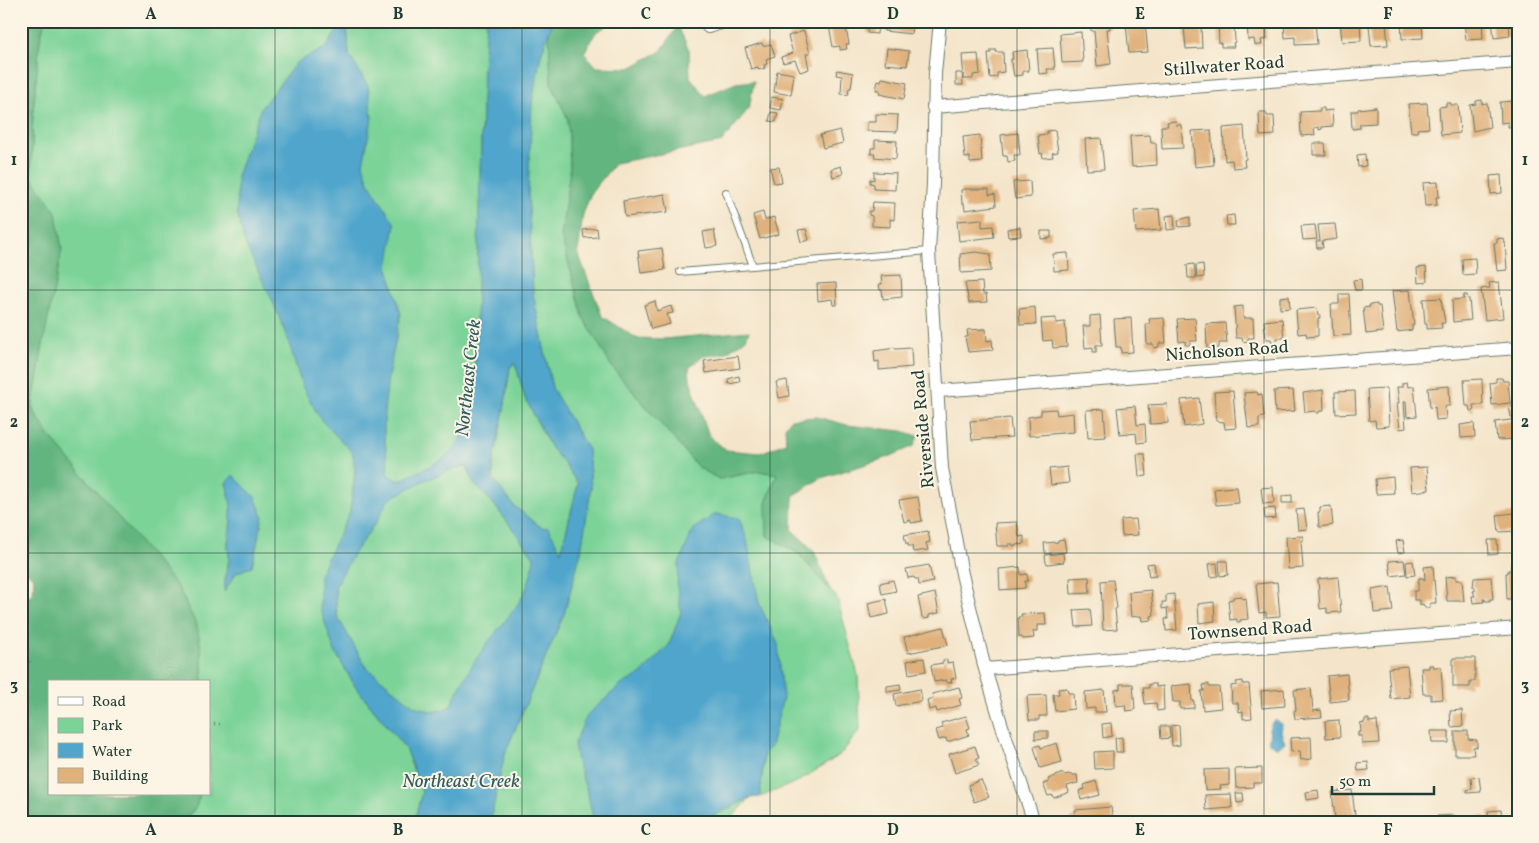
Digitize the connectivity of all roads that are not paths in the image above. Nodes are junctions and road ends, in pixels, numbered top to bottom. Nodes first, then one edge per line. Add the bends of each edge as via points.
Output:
1 (727, 21) edge
2 (940, 21) edge
3 (708, 27) dead end
4 (1518, 62) edge
5 (934, 108) junction
6 (726, 192) dead end
7 (929, 251) junction
8 (753, 266) junction
9 (680, 272) dead end
10 (1518, 348) edge
11 (938, 391) junction
12 (1518, 628) edge
13 (985, 669) junction
14 (1034, 822) edge

1 - 3 street
2 - 5 street, Riverside Road
4 - 5 street, Stillwater Road
5 - 7 street, Riverside Road
6 - 8 lane
7 - 8 lane
7 - 11 street, Riverside Road
8 - 9 lane
10 - 11 street, Nicholson Road
11 - 13 street, Riverside Road via 942,468 950,516
12 - 13 street, Townsend Road
13 - 14 street, Riverside Road

